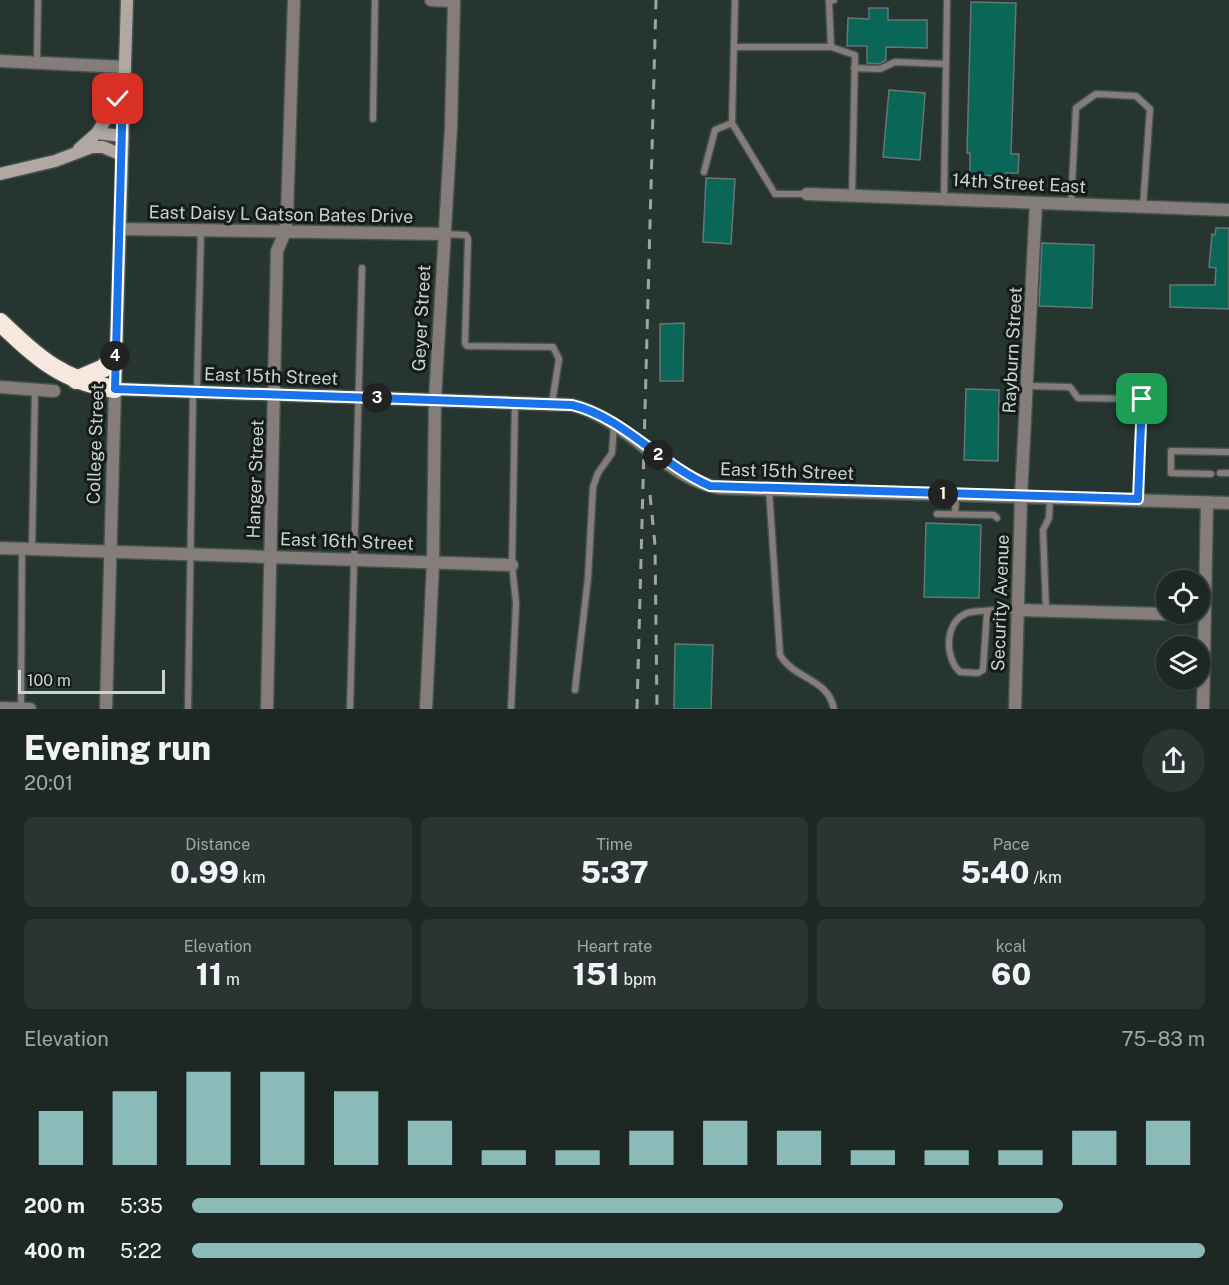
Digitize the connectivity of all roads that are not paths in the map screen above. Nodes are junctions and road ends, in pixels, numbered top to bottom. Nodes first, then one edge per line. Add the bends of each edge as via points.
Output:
1 (38, 0) edge
2 (127, 0) edge
3 (294, 0) edge
4 (375, 0) edge
5 (431, 0) edge
6 (454, 0) edge
7 (735, 0) edge
8 (830, 0) edge
9 (946, 0) edge
10 (734, 47) junction
11 (831, 47) junction
12 (0, 61) edge
13 (37, 64) junction
14 (946, 64) junction
15 (124, 67) junction
16 (854, 68) junction
17 (123, 90) junction
18 (373, 119) dead end
19 (732, 123) junction
20 (97, 133) junction
21 (122, 136) junction
22 (72, 153) junction
23 (122, 155) junction
24 (704, 172) dead end
25 (0, 174) edge
26 (807, 194) joint
27 (852, 195) junction
28 (944, 198) junction
29 (1036, 203) junction
30 (1071, 204) junction
31 (1143, 207) junction
32 (1229, 210) edge
33 (119, 229) junction
34 (201, 231) junction
35 (285, 232) junction
36 (443, 234) junction
37 (362, 268) dead end
38 (0, 322) edge
39 (115, 354) junction
40 (76, 380) junction
41 (1029, 386) junction
42 (0, 387) edge
43 (36, 389) junction
44 (115, 389) junction
45 (54, 391) dead end
46 (195, 392) junction
47 (276, 395) junction
48 (358, 398) junction
49 (435, 399) junction
50 (515, 402) junction
51 (552, 403) junction
52 (614, 424) junction
53 (1229, 452) edge
54 (1220, 473) dead end
55 (1229, 473) edge
56 (1210, 474) dead end
57 (769, 489) junction
58 (956, 495) junction
59 (1021, 497) junction
60 (1050, 498) junction
61 (1138, 499) junction
62 (1207, 502) junction
63 (1229, 503) edge
64 (937, 514) dead end
65 (955, 514) junction
66 (997, 518) dead end
67 (0, 548) edge
68 (27, 549) junction
69 (110, 551) junction
70 (192, 554) junction
71 (271, 556) junction
72 (353, 559) junction
73 (433, 563) junction
74 (512, 565) junction
75 (1205, 570) edge
76 (1018, 610) junction
77 (1046, 611) junction
78 (987, 612) junction
79 (1156, 614) edge
80 (1203, 624) edge
81 (575, 690) dead end
82 (0, 708) edge
83 (21, 709) edge
84 (30, 709) edge
85 (106, 709) edge
86 (188, 709) edge
87 (267, 709) edge
88 (350, 709) edge
89 (426, 709) edge
90 (511, 709) edge
91 (834, 709) edge
92 (1015, 709) edge
93 (1203, 709) edge

1 - 13 lane
2 - 15 main road, College Street
3 - 35 street, Hanger Street
4 - 18 lane
5 - 6 street
6 - 36 street, Geyer Street via 451,128
7 - 10 lane
8 - 11 lane
9 - 14 lane
10 - 11 lane
10 - 19 lane
11 - 16 lane via 855,55
12 - 13 street
13 - 15 street
14 - 16 lane via 895,62 880,69
14 - 28 lane
15 - 17 main road, College Street
16 - 27 lane
17 - 20 main road
17 - 21 main road, College Street
19 - 24 lane via 716,130
19 - 26 lane via 775,194
20 - 21 main road
20 - 22 main road
21 - 23 main road, College Street
22 - 23 main road via 99,147
22 - 25 main road
23 - 33 main road, College Street
26 - 27 street, 14th Street East
27 - 28 street, 14th Street East
28 - 29 street, 14th Street East
29 - 30 street, 14th Street East
29 - 41 street, Rayburn Street
30 - 31 street, 14th Street East
30 - 31 lane via 1076,108 1096,94 1136,96 1150,109
31 - 32 street, 14th Street East
33 - 34 street, East Daisy L Gatson Bates Drive
33 - 39 main road, College Street
34 - 35 street, East Daisy L Gatson Bates Drive
34 - 46 lane
35 - 36 street, East Daisy L Gatson Bates Drive
35 - 47 street, Hanger Street via 277,251
36 - 49 street, Geyer Street
36 - 51 lane via 466,235 468,239 465,343 553,347 559,359
37 - 48 lane
38 - 40 highway via 40,360
39 - 40 highway via 104,368
39 - 44 main road, College Street
40 - 44 highway
41 - 59 street, Rayburn Street
41 - 61 lane via 1070,387 1078,398 1142,399
42 - 43 street
43 - 45 street
43 - 68 lane
44 - 46 street, East 15th Street
44 - 69 street, College Street
46 - 47 street, East 15th Street
46 - 70 lane
47 - 48 street, East 15th Street
47 - 71 street, Hanger Street
48 - 49 street, East 15th Street
48 - 72 lane
49 - 50 street, East 15th Street
49 - 73 street, Geyer Street
50 - 51 street, East 15th Street
50 - 74 lane
51 - 52 street, East 15th Street via 581,407
52 - 57 street, East 15th Street via 685,474 710,486
52 - 81 lane via 612,453 597,472 593,487 588,578
53 - 56 lane via 1171,451 1171,473
54 - 55 lane
57 - 58 street, East 15th Street
57 - 91 lane via 780,656 793,670 826,689
58 - 59 street, East 15th Street
58 - 65 lane
59 - 60 street, East 15th Street
59 - 76 street, Security Avenue
60 - 61 street, East 15th Street
60 - 77 lane via 1049,518 1043,530
61 - 62 street, East 15th Street
62 - 63 street, East 15th Street
62 - 75 street
64 - 65 lane
65 - 66 lane
67 - 68 street, East 16th Street
68 - 69 street, East 16th Street
68 - 83 lane
69 - 70 street, East 16th Street
69 - 85 street, College Street
70 - 71 street, East 16th Street
70 - 86 lane
71 - 72 street, East 16th Street
71 - 87 street, Hanger Street
72 - 73 street, East 16th Street
72 - 88 lane
73 - 74 street, East 16th Street
73 - 89 street, Geyer Street
74 - 90 lane via 516,603
76 - 77 street
76 - 78 lane
76 - 92 street, Security Avenue
77 - 79 street
78 - 78 lane via 983,670 960,672 951,660 951,634 965,614
80 - 93 street
82 - 83 street
83 - 84 street

